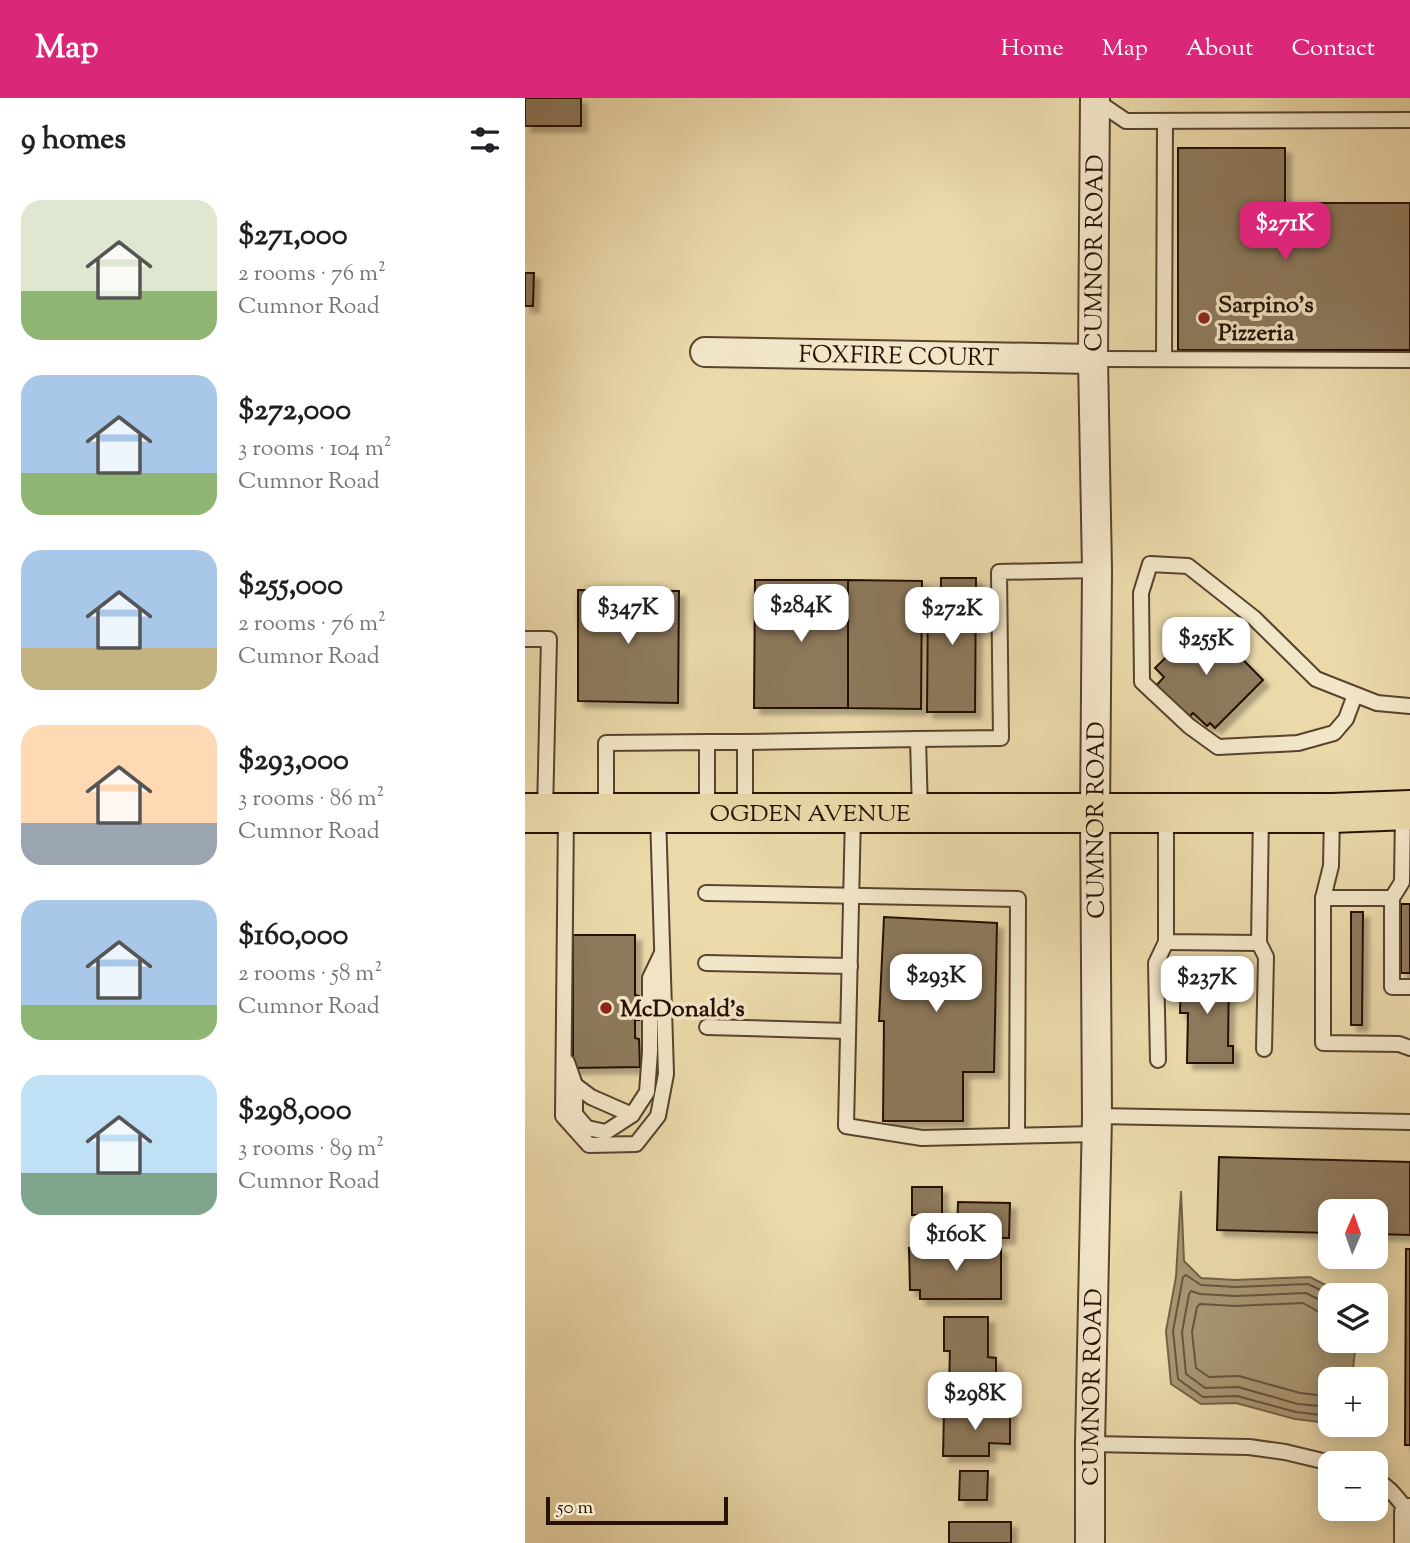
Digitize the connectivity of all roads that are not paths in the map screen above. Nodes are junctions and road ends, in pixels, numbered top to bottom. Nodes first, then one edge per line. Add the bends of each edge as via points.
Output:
1 (1095, 99) edge
2 (1410, 120) edge
3 (1164, 121) junction
4 (705, 352) dead end
5 (1093, 359) junction
6 (1164, 359) junction
7 (1410, 360) edge
8 (1097, 570) junction
9 (525, 639) edge
10 (1355, 695) junction
11 (1410, 706) edge
12 (918, 739) junction
13 (707, 742) junction
14 (745, 742) junction
15 (1407, 810) edge
16 (545, 813) edge
17 (605, 813) junction
18 (658, 813) junction
19 (706, 813) junction
20 (853, 813) junction
21 (1095, 813) junction
22 (1165, 813) junction
23 (1261, 813) junction
24 (1332, 813) junction
25 (745, 814) junction
26 (920, 814) junction
27 (1406, 882) edge
28 (706, 893) dead end
29 (851, 895) junction
30 (1323, 898) junction
31 (1392, 898) junction
32 (1166, 942) junction
33 (1259, 943) junction
34 (663, 952) junction
35 (706, 963) dead end
36 (850, 966) junction
37 (1410, 987) edge
38 (707, 1027) dead end
39 (848, 1031) junction
40 (1410, 1048) edge
41 (1264, 1049) dead end
42 (562, 1050) junction
43 (1157, 1060) dead end
44 (575, 1086) junction
45 (632, 1115) junction
46 (1410, 1122) edge
47 (1097, 1125) junction
48 (1017, 1135) junction
49 (1090, 1444) junction
50 (1318, 1460) edge
51 (1388, 1487) edge
52 (1409, 1513) edge
53 (1090, 1543) edge
54 (1409, 1543) edge

1 - 3 lane via 1126,121
1 - 5 street, CUMNOR ROAD
2 - 3 lane
3 - 6 lane
4 - 5 street, FOXFIRE COURT
5 - 6 lane
5 - 8 street, CUMNOR ROAD
6 - 7 lane
8 - 12 lane via 999,572 1001,738
8 - 21 street, CUMNOR ROAD
9 - 16 lane via 549,639
10 - 10 lane via 1346,719 1334,733 1298,743 1218,747 1142,682 1141,593 1150,564 1188,566 1254,618 1316,679
10 - 11 lane via 1377,703
12 - 14 lane
12 - 26 lane
13 - 14 lane
13 - 17 lane via 605,743
13 - 19 lane
14 - 25 lane
15 - 24 main road, OGDEN AVENUE
15 - 27 lane
16 - 17 main road, OGDEN AVENUE
16 - 42 lane
17 - 18 main road, OGDEN AVENUE
18 - 19 main road, OGDEN AVENUE
18 - 34 lane
19 - 25 main road, OGDEN AVENUE
20 - 25 main road, OGDEN AVENUE
20 - 26 main road, OGDEN AVENUE
20 - 29 lane
21 - 22 main road, OGDEN AVENUE
21 - 26 main road, OGDEN AVENUE
21 - 47 street, CUMNOR ROAD
22 - 23 main road, OGDEN AVENUE
22 - 32 lane
23 - 24 main road, OGDEN AVENUE
23 - 33 lane
24 - 30 lane via 1331,866
27 - 31 lane
28 - 29 lane
29 - 36 lane
29 - 48 lane via 1018,899
30 - 31 lane
30 - 40 lane via 1323,1043
31 - 37 lane via 1392,987
32 - 33 lane
32 - 43 lane via 1156,963
33 - 41 lane via 1266,957
34 - 42 lane via 666,1074 658,1116 636,1144 589,1145 563,1116
34 - 45 lane via 649,978 647,1092
35 - 36 lane
36 - 39 lane
38 - 39 lane
39 - 48 lane via 846,1126 922,1138
42 - 44 lane
44 - 45 lane
44 - 45 lane via 575,1114 587,1128 606,1132
46 - 47 lane
47 - 48 lane
47 - 49 street, CUMNOR ROAD
49 - 50 lane via 1249,1447
49 - 53 street, CUMNOR ROAD
51 - 52 lane
52 - 54 street

